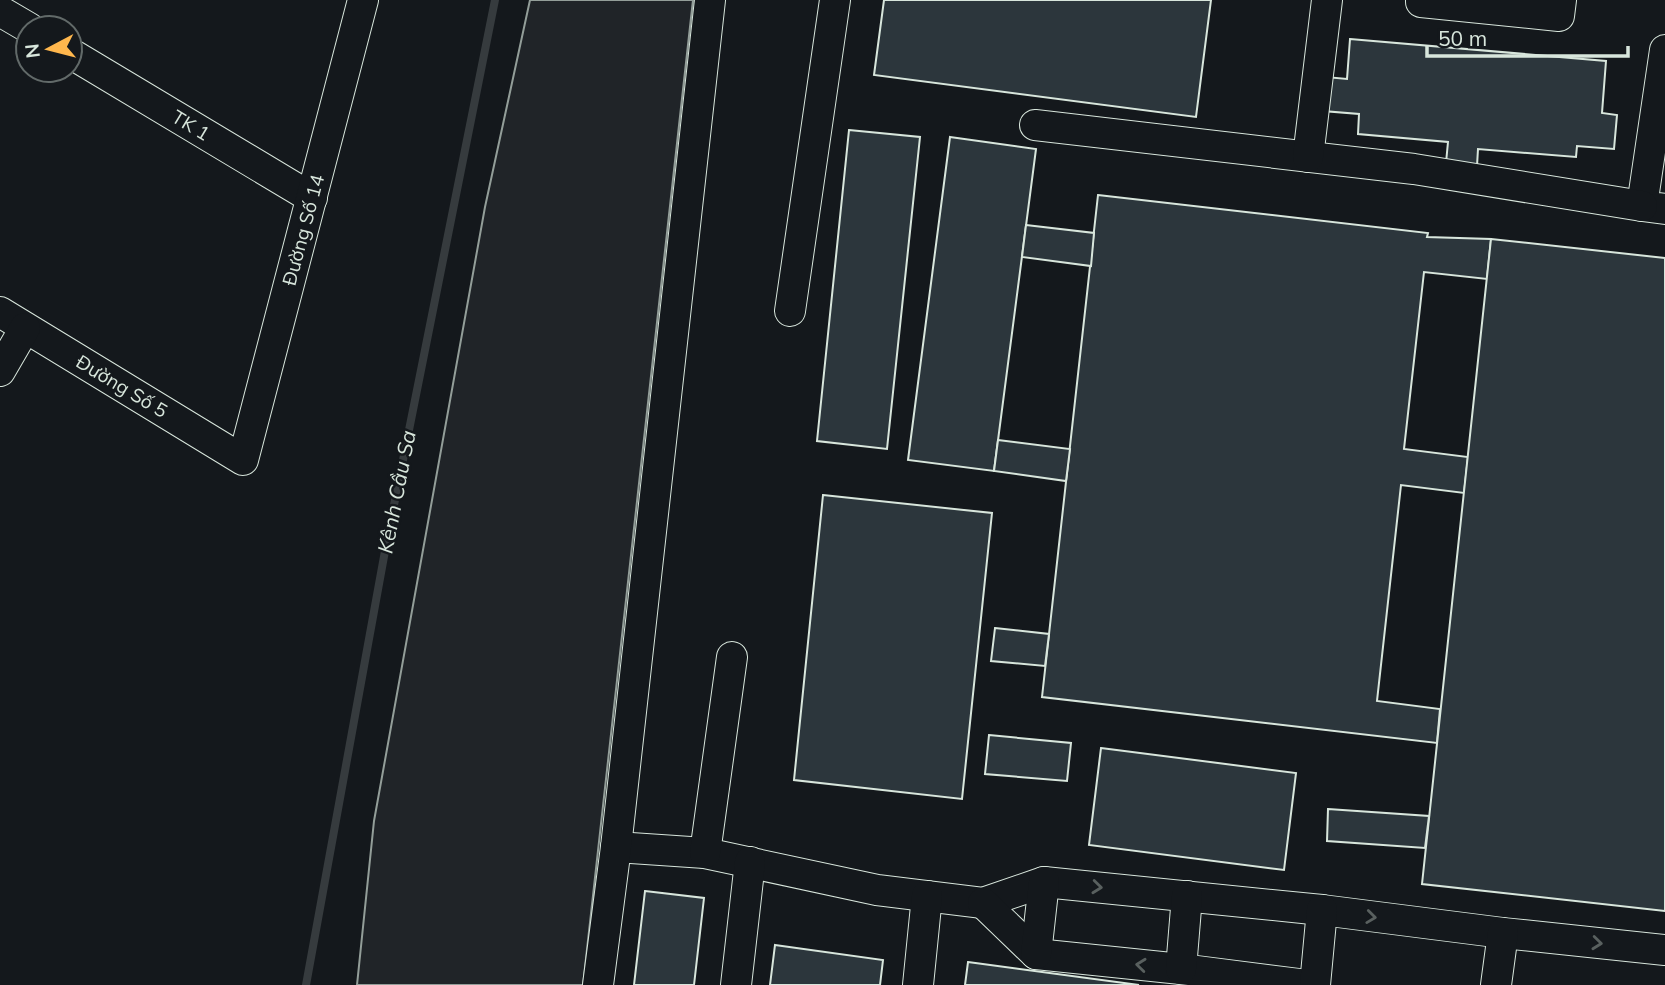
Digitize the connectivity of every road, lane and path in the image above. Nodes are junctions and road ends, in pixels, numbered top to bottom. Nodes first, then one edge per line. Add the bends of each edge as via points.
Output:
1 (363, 0) edge
2 (710, 0) edge
3 (835, 0) edge
4 (1327, 0) edge
5 (1421, 0) edge
6 (1561, 0) edge
7 (1665, 50) edge
8 (84, 61) edge
9 (1035, 125) dead end
10 (1308, 157) junction
11 (312, 198) junction
12 (1653, 208) edge
13 (790, 311) dead end
14 (13, 320) edge
15 (0, 371) edge
16 (243, 460) joint
17 (732, 657) dead end
18 (616, 847) junction
19 (705, 853) junction
20 (750, 862) junction
21 (1044, 882) junction
22 (927, 896) junction
23 (1187, 896) junction
24 (983, 904) junction
25 (1322, 911) junction
26 (1503, 933) junction
27 (1665, 950) edge
28 (1036, 954) junction
29 (1181, 969) junction
30 (598, 985) edge
31 (736, 985) edge
32 (918, 985) edge
33 (1307, 985) edge
34 (1315, 985) edge
35 (1496, 985) edge

1 - 11 street, Đường Số 14
2 - 18 street
3 - 13 street
4 - 10 street
5 - 6 street via 1559,16
7 - 12 street
8 - 11 street, TK 1
9 - 10 street
10 - 12 street
11 - 16 street, Đường Số 14
14 - 15 street
14 - 16 street, Đường Số 5
17 - 19 street
18 - 19 street
18 - 30 street
19 - 20 street
20 - 22 street via 877,890
20 - 31 street
21 -> 23 street
21 - 24 street
21 - 28 street
22 - 24 street
22 - 32 street
23 - 25 street
23 - 29 street
24 - 28 street
25 -> 26 street
25 - 34 street
26 -> 27 street
26 - 35 street
29 -> 28 street
29 - 33 street

